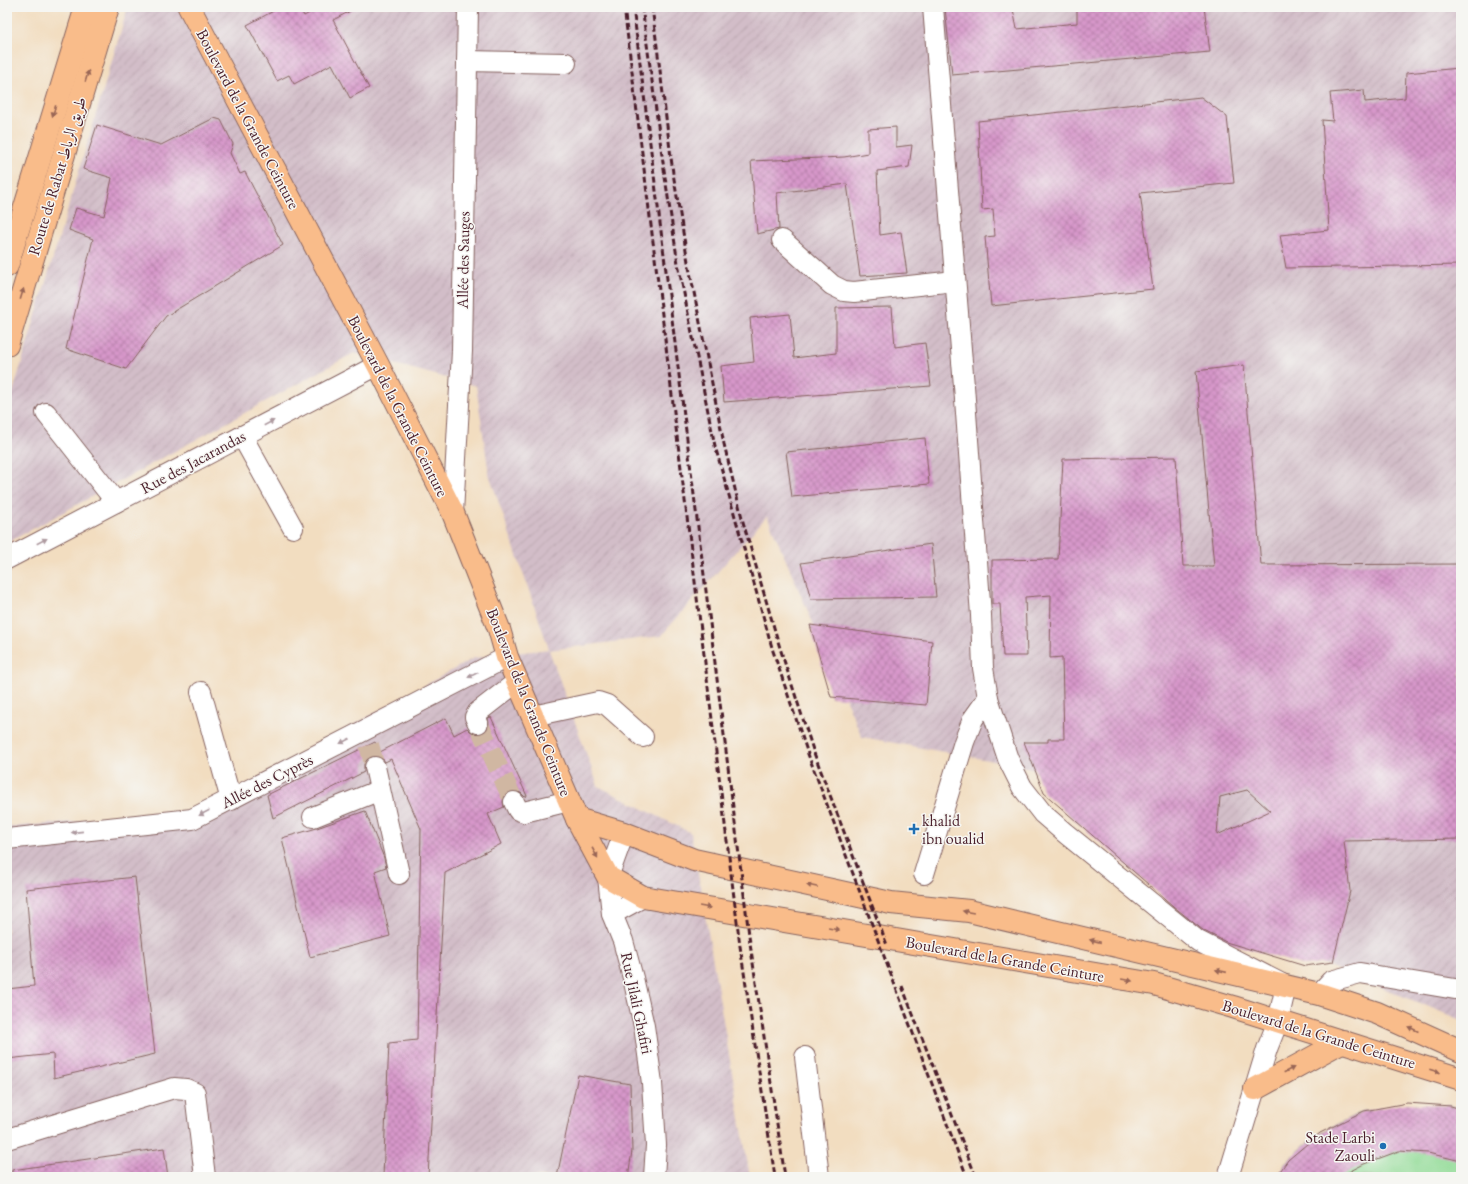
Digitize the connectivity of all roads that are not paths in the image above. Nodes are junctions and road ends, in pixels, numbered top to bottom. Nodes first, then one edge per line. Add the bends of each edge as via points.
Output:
1 (86, 7) edge
2 (108, 7) edge
3 (189, 7) edge
4 (468, 7) edge
5 (933, 7) edge
6 (467, 61) junction
7 (566, 63) dead end
8 (782, 240) dead end
9 (7, 266) edge
10 (955, 281) junction
11 (7, 345) edge
12 (378, 365) junction
13 (46, 413) dead end
14 (242, 436) junction
15 (116, 502) junction
16 (453, 512) junction
17 (293, 528) dead end
18 (7, 559) edge
19 (508, 657) junction
20 (518, 681) junction
21 (201, 692) dead end
22 (988, 698) junction
23 (533, 716) junction
24 (478, 723) dead end
25 (643, 737) dead end
26 (375, 767) tunnel mouth
27 (380, 790) junction
28 (231, 800) junction
29 (514, 802) tunnel mouth
30 (573, 810) junction
31 (313, 817) dead end
32 (624, 834) junction
33 (7, 839) edge
34 (399, 874) dead end
35 (924, 874) dead end
36 (608, 877) junction
37 (643, 897) junction
38 (612, 914) junction
39 (1286, 986) junction
40 (1461, 990) edge
41 (1319, 994) junction
42 (1278, 1021) junction
43 (1343, 1041) junction
44 (1461, 1051) edge
45 (805, 1057) dead end
46 (1461, 1079) edge
47 (1255, 1089) junction
48 (7, 1139) edge
49 (205, 1177) edge
50 (654, 1177) edge
51 (819, 1177) edge
52 (1228, 1177) edge

1 -> 9 main road, Route de Rabat طريق الرباط
11 -> 2 main road, Route de Rabat طريق الرباط
3 - 12 main road, Boulevard de la Grande Ceinture
4 - 6 street, Allée des Sauges
5 - 10 street
6 - 7 street
6 - 16 street, Allée des Sauges via 462,351
8 - 10 street via 832,285 844,291
10 - 22 street via 983,668
14 -> 12 street, Rue des Jacarandas
12 - 16 main road, Boulevard de la Grande Ceinture
13 - 15 street
14 - 15 street, Rue des Jacarandas
14 - 17 street
18 -> 15 street, Rue des Jacarandas
16 - 19 main road, Boulevard de la Grande Ceinture
19 - 20 main road, Boulevard de la Grande Ceinture
19 -> 28 street, Allée des Cyprès via 368,737
20 - 23 main road, Boulevard de la Grande Ceinture
20 - 24 street via 478,712 475,717
21 - 28 street
22 - 35 street via 973,719 964,742
22 - 39 street via 1008,759 1022,787 1044,814 1198,941
23 - 25 street via 598,702 607,705
23 - 30 main road, Boulevard de la Grande Ceinture
26 - 27 street
27 - 31 street
27 - 34 street
28 -> 33 street, Allée des Cyprès via 192,820
29 - 30 street via 518,810 524,812
30 - 32 main road, Boulevard de la Grande Ceinture
30 -> 36 main road, Boulevard de la Grande Ceinture
32 - 36 street, Rue Jilali Ghafiri
39 -> 32 main road, Boulevard de la Grande Ceinture via 968,911 890,903 694,860
36 - 37 main road, Boulevard de la Grande Ceinture
36 - 38 street, Rue Jilali Ghafiri
37 - 38 street
37 -> 42 main road, Boulevard de la Grande Ceinture via 1154,984
38 - 50 street, Rue Jilali Ghafiri via 631,970 644,1026 652,1083 656,1145
39 - 41 main road, Boulevard de la Grande Ceinture
39 - 42 street
40 - 41 street via 1360,973 1332,981
44 -> 41 main road, Boulevard de la Grande Ceinture via 1376,1013
42 - 43 main road, Boulevard de la Grande Ceinture
42 - 47 street
43 -> 46 main road, Boulevard de la Grande Ceinture
47 -> 43 main road
45 - 51 street
47 - 52 street
48 - 49 street via 174,1088 186,1089 195,1093

